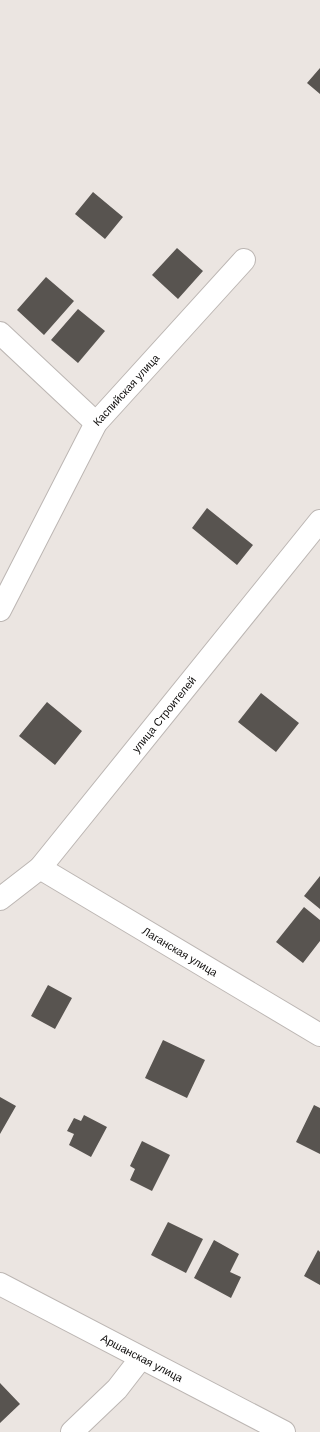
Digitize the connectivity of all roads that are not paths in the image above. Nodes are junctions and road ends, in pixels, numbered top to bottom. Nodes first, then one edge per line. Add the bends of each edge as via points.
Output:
1 (244, 260) dead end
2 (0, 333) edge
3 (96, 423) junction
4 (320, 521) edge
5 (0, 610) edge
6 (40, 868) junction
7 (0, 899) edge
8 (320, 1036) edge
9 (0, 1284) edge
10 (141, 1358) junction
11 (72, 1432) edge
12 (284, 1432) edge

1 - 3 street, Каспийская улица
2 - 3 street, Каспийская улица
3 - 5 street
4 - 6 street, улица Строителей
6 - 7 street, улица Строителей
6 - 8 street, Лаганская улица
9 - 10 street, Аршанская улица
10 - 11 street via 117,1389
10 - 12 street, Аршанская улица

